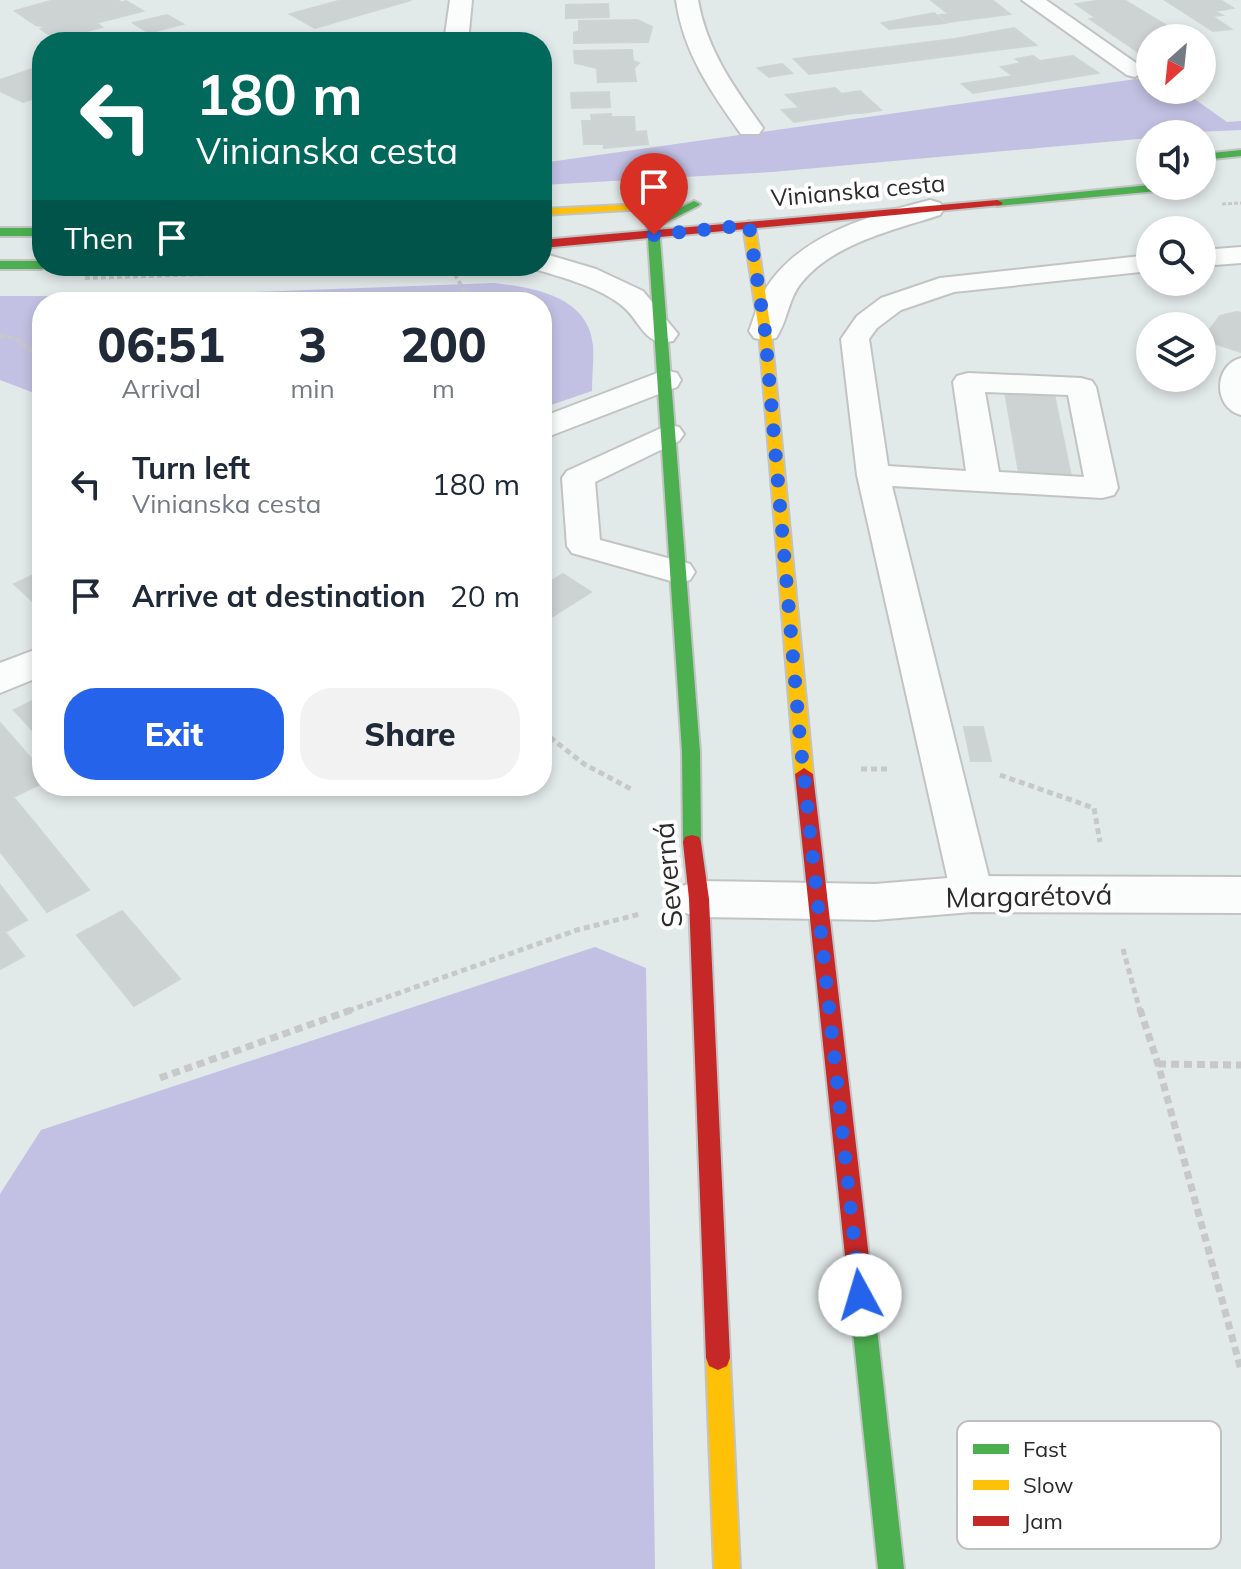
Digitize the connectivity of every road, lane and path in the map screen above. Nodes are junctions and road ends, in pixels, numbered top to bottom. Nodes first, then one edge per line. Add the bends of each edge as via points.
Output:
1 (461, 0) edge
2 (687, 0) edge
3 (1032, 0) edge
4 (457, 32) edge
5 (1135, 70) dead end
6 (750, 128) dead end
7 (1241, 153) edge
8 (1216, 156) edge
9 (1136, 190) edge
10 (702, 203) junction
11 (930, 209) junction
12 (552, 211) edge
13 (749, 225) junction
14 (0, 232) edge
15 (32, 232) edge
16 (654, 235) junction
17 (552, 243) edge
18 (1241, 255) edge
19 (1216, 257) edge
20 (1136, 264) edge
21 (0, 265) edge
22 (32, 265) edge
23 (552, 265) edge
24 (193, 276) edge
25 (82, 278) dead end
26 (765, 331) junction
27 (662, 334) junction
28 (0, 336) edge
29 (32, 351) edge
30 (1241, 367) edge
31 (665, 380) junction
32 (1241, 406) edge
33 (552, 425) edge
34 (668, 434) junction
35 (873, 475) junction
36 (984, 482) junction
37 (678, 572) junction
38 (32, 665) edge
39 (0, 679) edge
40 (552, 739) edge
41 (804, 768) junction
42 (941, 768) junction
43 (690, 822) junction
44 (1108, 893) junction
45 (972, 894) junction
46 (1241, 895) edge
47 (699, 899) junction
48 (816, 900) junction
49 (1158, 1064) junction
50 (1241, 1065) edge
51 (160, 1078) dead end
52 (1241, 1370) edge
53 (727, 1569) edge
54 (891, 1569) edge

1 - 4 street
2 - 6 street via 689,27 707,64
3 - 5 lane
7 - 8 street
9 - 11 street, Vinianska cesta
10 - 12 street
10 - 13 street
10 - 16 street via 653,224
11 - 13 street, Vinianska cesta
11 - 26 street via 851,235 808,261 781,288
13 - 16 street, Vinianska cesta
13 - 26 street
14 - 15 street
16 - 17 street, Vinianska cesta
16 - 27 street, Severná
18 - 19 lane
20 - 35 lane via 950,284 891,304 867,322 855,339
21 - 22 street
23 - 27 street via 632,298
24 - 25 path
26 - 41 street
27 - 31 street, Severná
28 - 29 path via 15,338
30 - 32 lane via 1235,375
31 - 33 street
31 - 34 street, Severná
34 - 37 street, Severná
34 - 37 lane via 578,478 584,546
35 - 36 lane
35 - 42 lane
36 - 36 lane via 1102,488 1081,387 968,382
37 - 43 street, Severná via 691,752
38 - 39 street
40 - 43 path via 584,764
41 - 42 path
41 - 48 street
42 - 44 path via 985,770 1094,808
42 - 45 lane
43 - 47 street, Severná
44 - 45 street, Margarétová
44 - 46 street, Margarétová
44 - 49 path
45 - 48 street, Margarétová via 875,902
47 - 48 street, Margarétová
47 - 51 path via 577,930
47 - 53 street, Severná
48 - 54 street
49 - 50 path
49 - 52 path

